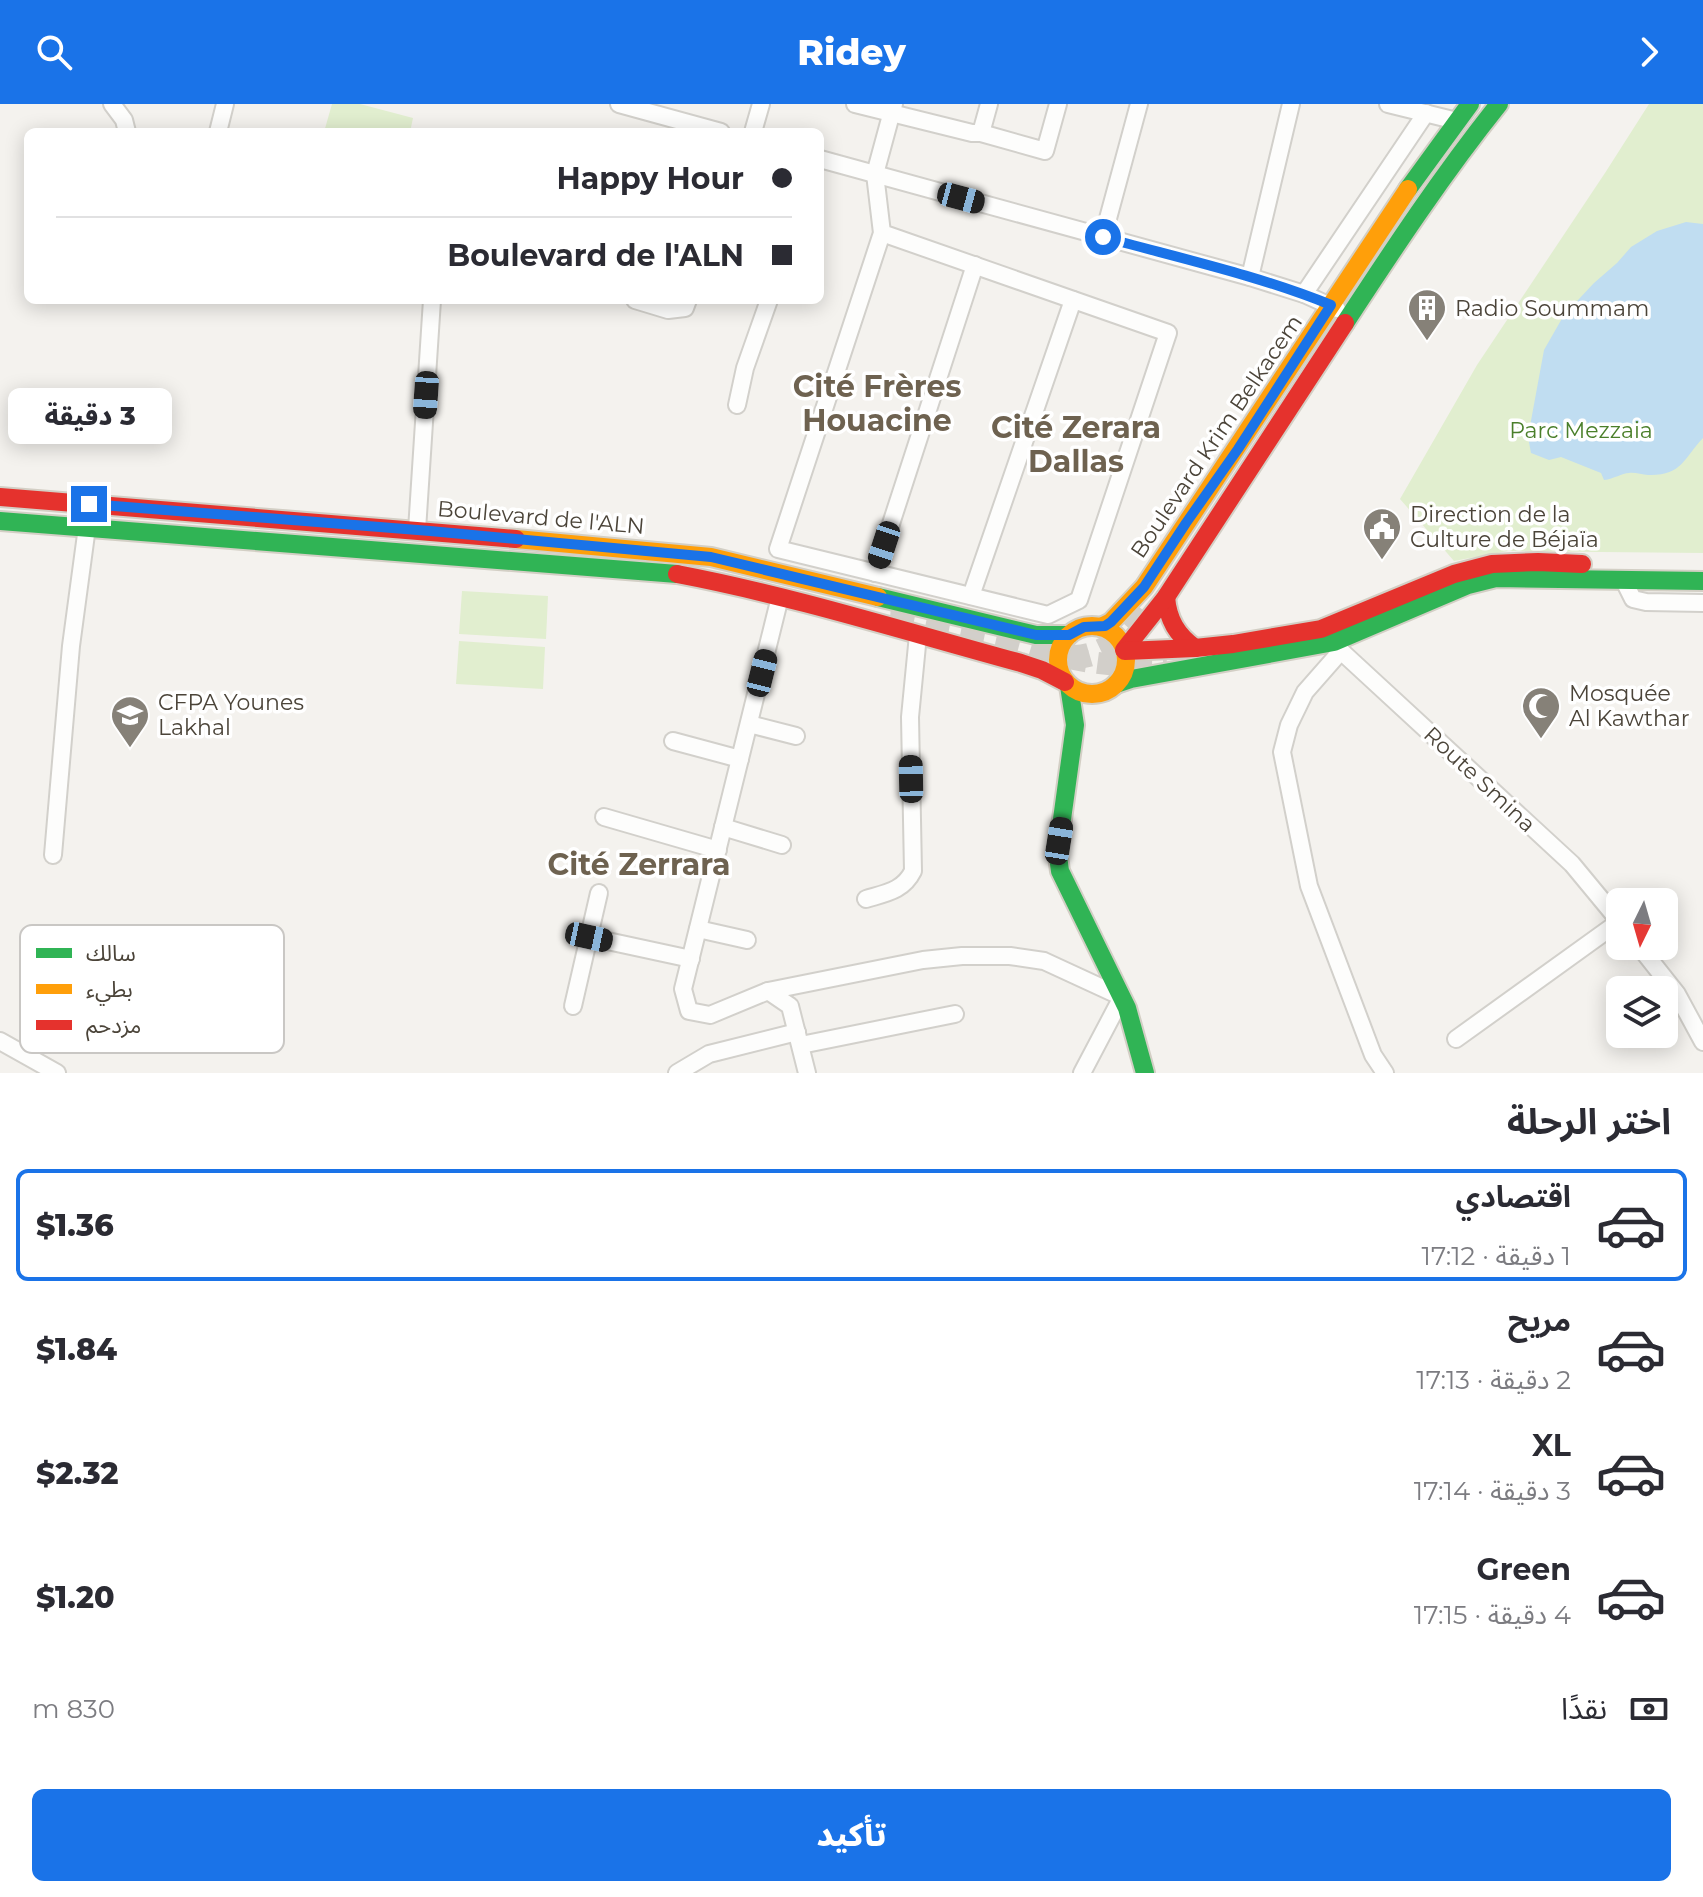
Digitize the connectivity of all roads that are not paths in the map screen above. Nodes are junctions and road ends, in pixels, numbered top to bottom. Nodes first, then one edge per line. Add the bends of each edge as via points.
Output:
1 (112, 104) edge
2 (225, 104) edge
3 (623, 104) edge
4 (761, 104) edge
5 (855, 104) edge
6 (989, 104) edge
7 (1058, 104) edge
8 (1139, 104) edge
9 (1291, 104) edge
10 (1388, 104) edge
11 (1470, 104) edge
12 (1499, 104) edge
13 (892, 109) edge
14 (1426, 113) junction
15 (1457, 121) junction
16 (126, 128) edge
17 (219, 128) edge
18 (707, 128) edge
19 (754, 128) edge
20 (981, 133) junction
21 (824, 160) edge
22 (875, 174) junction
23 (882, 233) junction
24 (1103, 237) junction
25 (975, 265) junction
26 (1250, 277) junction
27 (1304, 294) junction
28 (1073, 300) junction
29 (432, 304) edge
30 (648, 304) edge
31 (686, 304) edge
32 (768, 304) edge
33 (1331, 305) junction
34 (1351, 316) junction
35 (737, 405) dead end
36 (0, 497) edge
37 (0, 521) edge
38 (87, 527) junction
39 (417, 530) junction
40 (778, 549) junction
41 (1703, 568) edge
42 (770, 570) junction
43 (875, 573) junction
44 (1623, 579) junction
45 (1703, 581) edge
46 (971, 596) junction
47 (780, 597) junction
48 (1166, 597) junction
49 (1703, 603) edge
50 (1101, 627) junction
51 (918, 635) junction
52 (1069, 635) junction
53 (1337, 647) junction
54 (1195, 648) junction
55 (1125, 650) junction
56 (1067, 684) junction
57 (1116, 684) junction
58 (1097, 694) junction
59 (749, 724) junction
60 (1075, 725) junction
61 (796, 736) dead end
62 (673, 741) dead end
63 (740, 759) junction
64 (604, 817) dead end
65 (723, 827) junction
66 (782, 845) dead end
67 (718, 850) junction
68 (53, 855) dead end
69 (599, 893) dead end
70 (866, 899) dead end
71 (1606, 905) edge
72 (698, 929) junction
73 (1606, 932) edge
74 (589, 937) junction
75 (747, 940) dead end
76 (691, 959) junction
77 (1650, 960) edge
78 (768, 991) junction
79 (1122, 997) junction
80 (573, 1006) dead end
81 (955, 1014) dead end
82 (1701, 1033) edge
83 (799, 1039) junction
84 (1456, 1039) dead end
85 (0, 1041) edge
86 (20, 1052) edge
87 (21, 1053) edge
88 (57, 1073) edge
89 (677, 1073) edge
90 (807, 1073) edge
91 (1082, 1073) edge
92 (1145, 1073) edge
93 (1385, 1073) edge

1 - 16 street
2 - 17 street
3 - 18 street
4 - 19 street
5 - 13 street
6 - 20 street
7 - 20 street via 1045,151
8 - 24 street
9 - 26 street
10 - 14 street
11 - 15 main road, Boulevard Krim Belkacem
12 - 34 main road, Boulevard Krim Belkacem via 1410,224
13 - 20 street
13 - 22 street
14 - 15 street
14 - 27 street
15 - 33 main road, Boulevard Krim Belkacem
21 - 22 street
22 - 23 street
22 - 24 street
23 - 25 street
23 - 40 street
24 - 26 street
25 - 28 street
25 - 43 street
26 - 27 street
27 - 33 street
28 - 46 street
28 - 46 street via 1168,333 1079,600 1048,615
29 - 39 street
30 - 31 street via 668,310
32 - 35 street
33 - 34 street
33 - 50 main road, Boulevard Krim Belkacem via 1144,587
34 - 48 main road, Boulevard Krim Belkacem
36 - 39 main road, Boulevard de l'ALN
37 - 38 main road, Boulevard de l'ALN
38 - 47 main road, Boulevard de l'ALN via 678,574
38 - 68 street
39 - 42 main road, Boulevard de l'ALN via 711,557
40 - 42 street
40 - 43 street
41 - 54 main road via 1492,564 1454,574 1321,629
42 - 52 main road, Boulevard de l'ALN via 1036,635
43 - 46 street
44 - 45 main road
44 - 49 street via 1633,599
44 - 53 main road via 1496,578 1455,590
47 - 51 main road, Boulevard de l'ALN
47 - 59 street
48 - 54 main road via 1176,633
48 - 55 main road, Boulevard Krim Belkacem
50 - 52 main road via 1084,627
50 - 55 main road
51 - 56 main road, Boulevard de l'ALN via 1021,663
51 - 70 street via 910,717 913,871 908,882
52 - 56 main road via 1057,657
53 - 57 main road
53 - 71 street, Route Smina via 1572,864
53 - 93 street via 1305,692 1282,752 1309,886 1373,1055
54 - 55 main road
55 - 57 main road via 1125,668
56 - 58 main road
56 - 60 main road
57 - 58 main road
58 - 60 main road
59 - 61 street
59 - 63 street
60 - 79 main road via 1059,841 1060,871
62 - 63 street
63 - 65 street
64 - 67 street
65 - 66 street
65 - 67 street
67 - 72 street
69 - 74 street
72 - 75 street
72 - 76 street
73 - 84 street
74 - 76 street
74 - 80 street
76 - 78 street via 683,989 689,1011 710,1015
77 - 82 street
78 - 79 street via 923,960 1010,956 1044,961
78 - 83 street via 790,1006
79 - 91 street
79 - 92 main road
81 - 83 street
83 - 89 street via 709,1054
83 - 90 street
85 - 86 street
87 - 88 street

